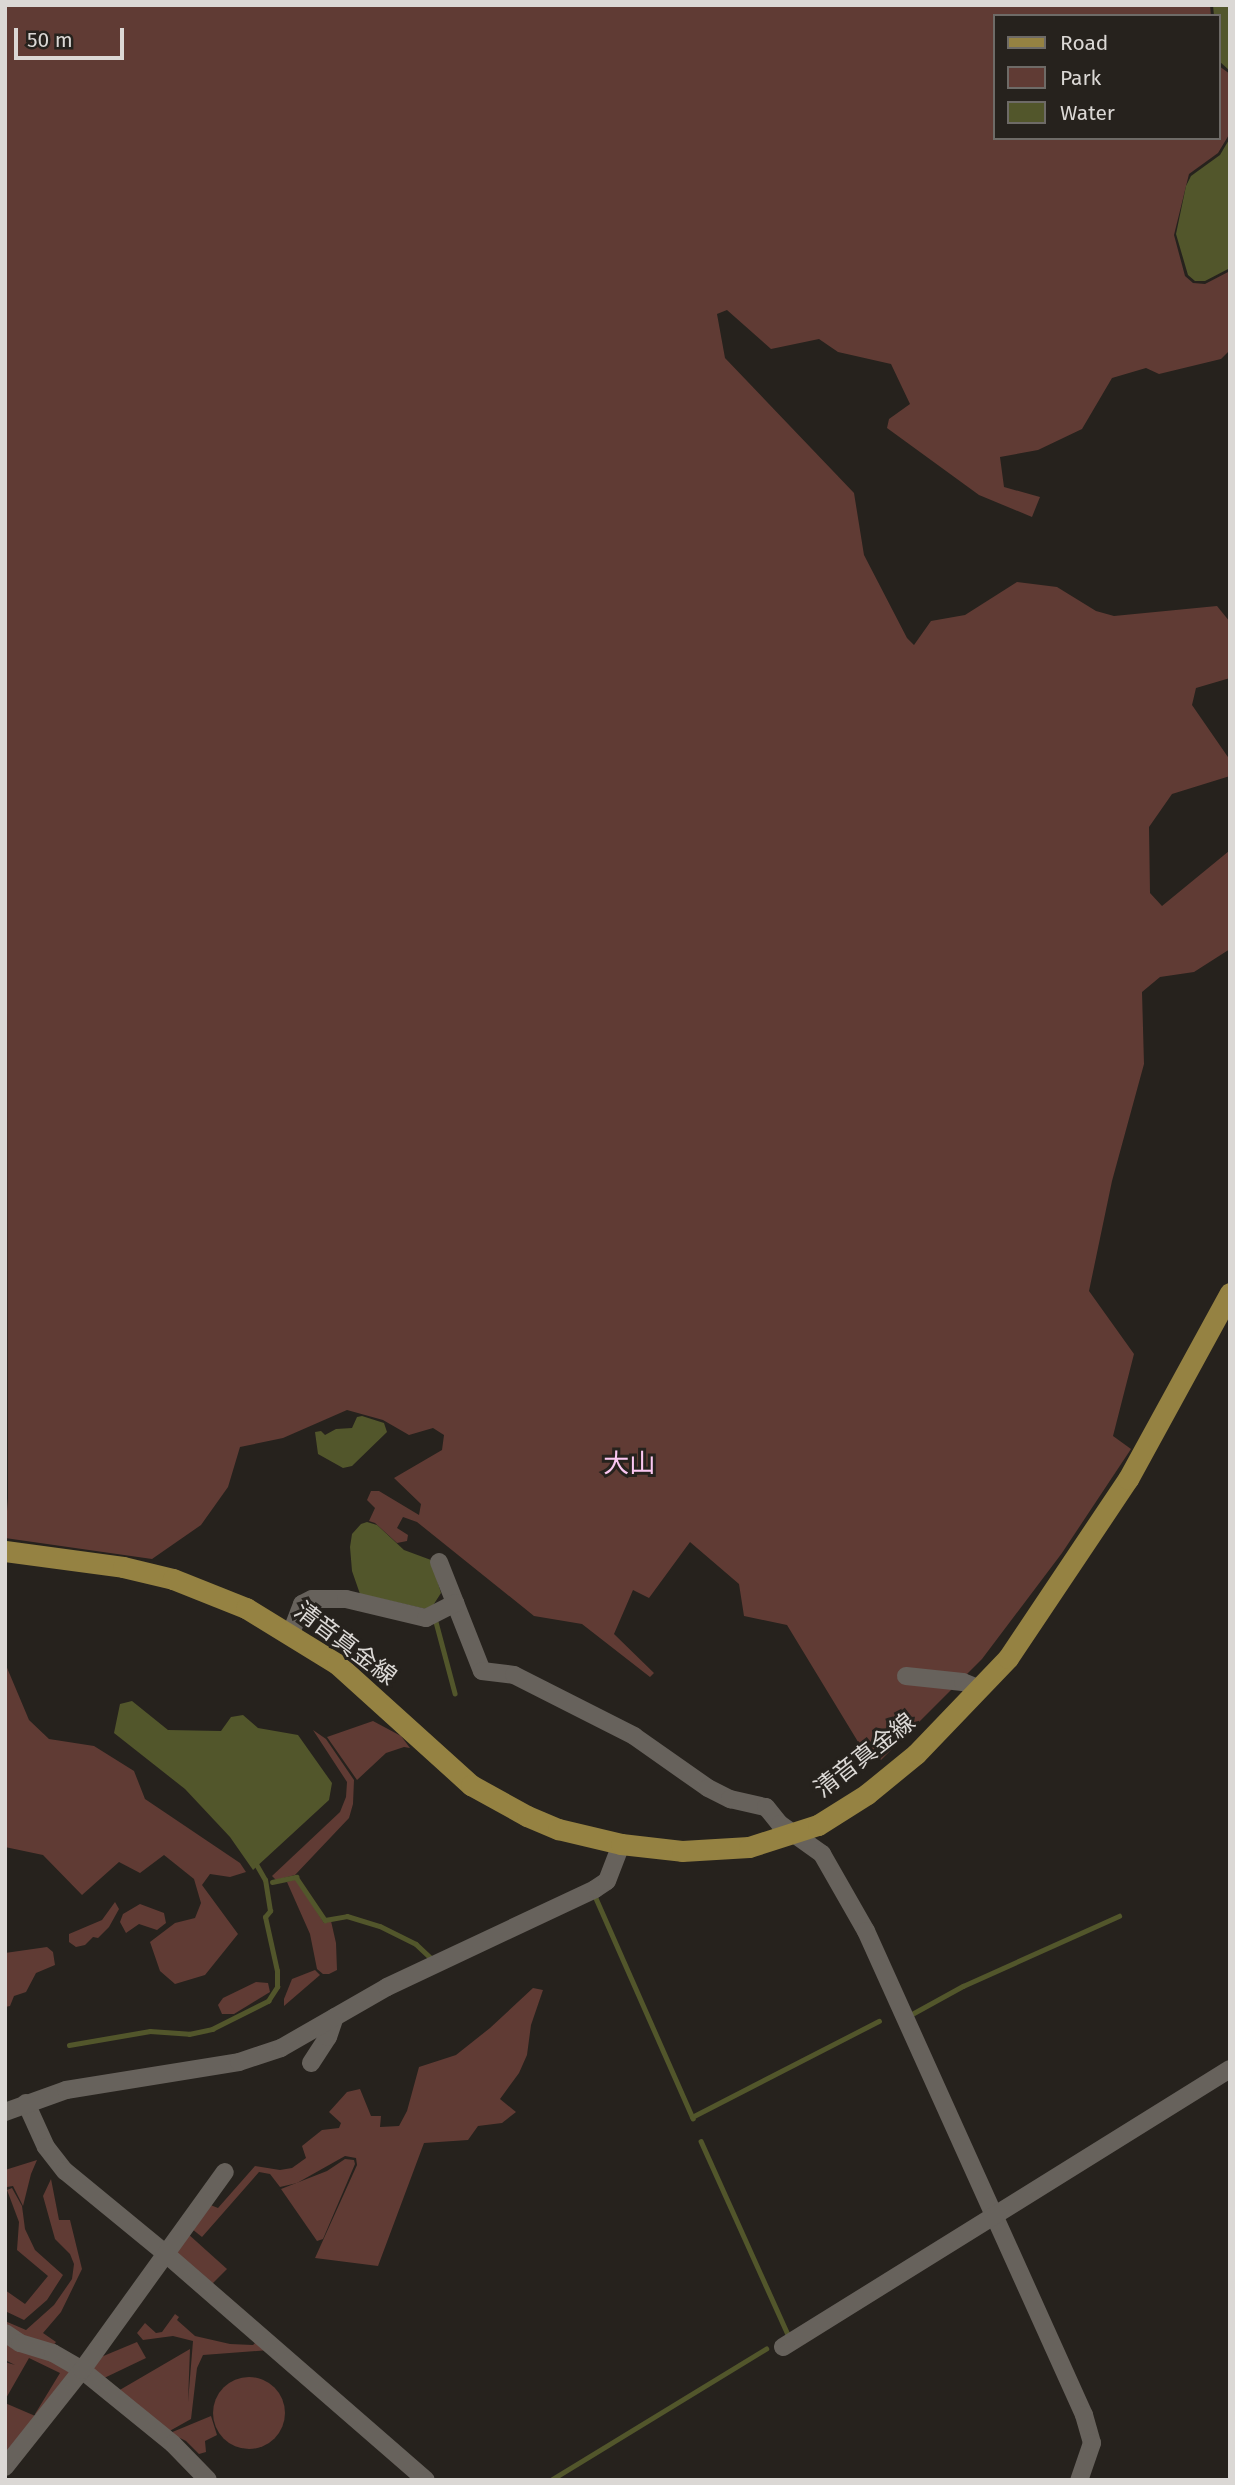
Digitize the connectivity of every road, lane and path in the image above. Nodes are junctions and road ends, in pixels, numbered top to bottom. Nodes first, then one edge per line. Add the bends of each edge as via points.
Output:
1 (1230, 1293) edge
2 (5, 1551) edge
3 (439, 1562) dead end
4 (456, 1603) junction
5 (291, 1633) junction
6 (906, 1676) dead end
7 (980, 1689) junction
8 (797, 1833) junction
9 (621, 1844) junction
10 (335, 2017) junction
11 (311, 2063) dead end
12 (1230, 2069) edge
13 (26, 2103) junction
14 (5, 2112) edge
15 (225, 2172) dead end
16 (994, 2211) junction
17 (166, 2254) junction
18 (5, 2333) edge
19 (783, 2347) dead end
20 (82, 2370) junction
21 (5, 2467) edge
22 (208, 2480) edge
23 (426, 2480) edge
24 (1079, 2480) edge

1 - 7 main road, 清音真金線 via 1128,1479 1022,1638
2 - 5 main road, 清音真金線 via 123,1567 173,1579 233,1602
3 - 4 street
4 - 5 street via 435,1615 401,1613 346,1599 312,1600 302,1604
4 - 8 street via 482,1671 514,1675 543,1688 634,1736 708,1788 730,1799 766,1807 780,1825
5 - 9 main road, 清音真金線 via 337,1664 446,1765 480,1790 558,1829
6 - 7 street via 963,1682
7 - 8 main road, 清音真金線 via 894,1773 840,1812
8 - 9 main road, 清音真金線 via 714,1852
8 - 16 street via 822,1854 866,1931
9 - 10 street via 607,1881 595,1889 387,1987
10 - 11 street
10 - 13 street via 281,2048 239,2062 106,2082
12 - 16 street
13 - 14 street
13 - 17 street via 56,2162
15 - 17 street
16 - 19 street
16 - 24 street via 1084,2415 1092,2443
17 - 20 street
17 - 23 street
18 - 20 street
20 - 21 street
20 - 22 street via 173,2444

